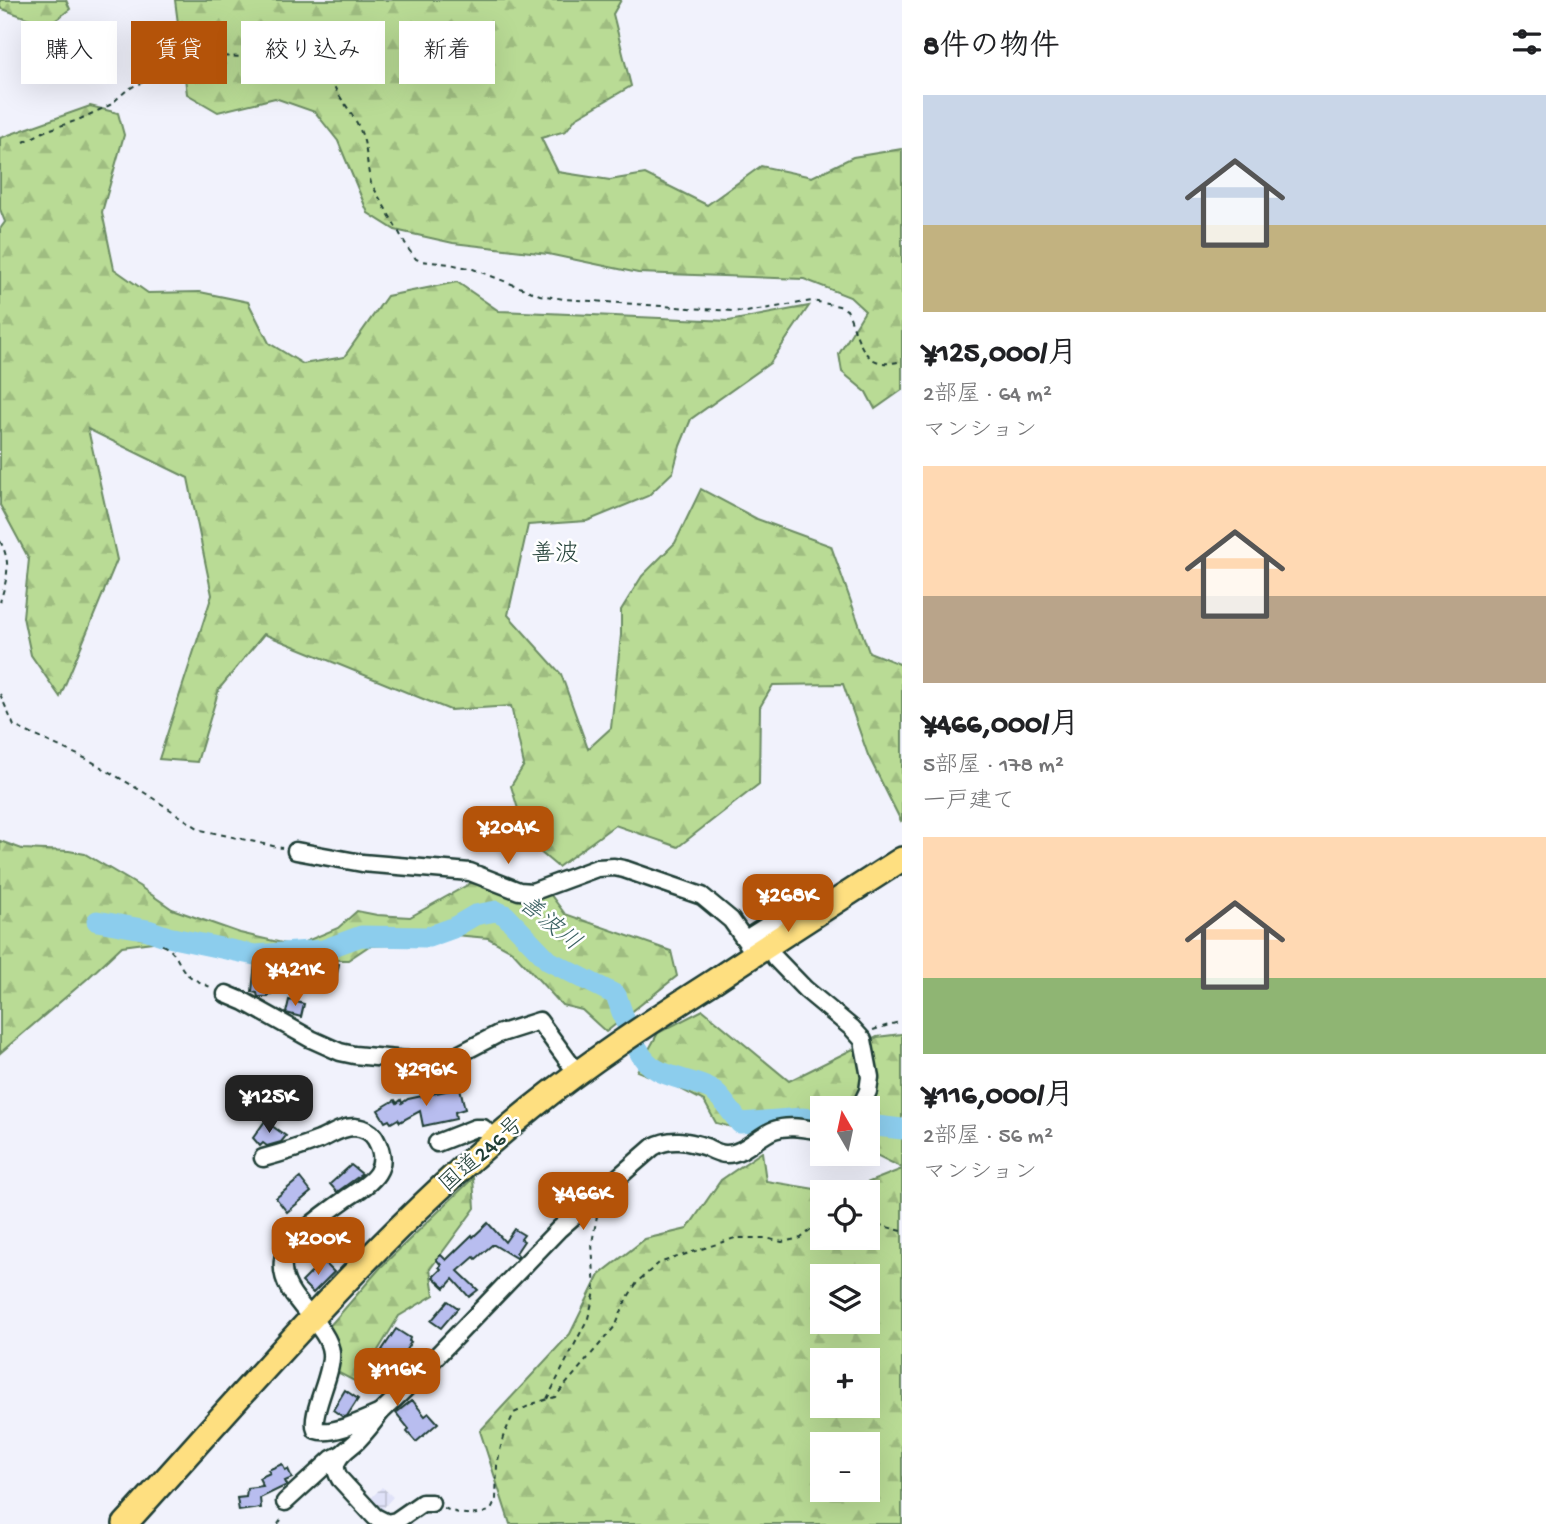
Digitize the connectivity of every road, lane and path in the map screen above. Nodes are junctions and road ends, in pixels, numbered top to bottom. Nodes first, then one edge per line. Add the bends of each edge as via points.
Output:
1 (24, 142) dead end
2 (902, 361) edge
3 (0, 541) edge
4 (0, 602) edge
5 (0, 694) edge
6 (296, 851) joint
7 (902, 859) edge
8 (162, 945) dead end
9 (759, 946) junction
10 (226, 994) joint
11 (902, 1021) edge
12 (859, 1034) junction
13 (577, 1073) junction
14 (866, 1096) edge
15 (810, 1130) edge
16 (494, 1140) junction
17 (437, 1143) dead end
18 (264, 1158) dead end
19 (598, 1194) junction
20 (880, 1225) edge
21 (810, 1231) edge
22 (902, 1231) edge
23 (311, 1318) junction
24 (547, 1400) junction
25 (380, 1413) junction
26 (342, 1454) junction
27 (285, 1502) dead end
28 (431, 1503) joint
29 (125, 1524) edge

1 - 2 path via 110,105 134,86 192,60 258,56 281,49 288,74 299,76 299,48 312,31 319,35 335,89 360,130 371,183 416,259 473,269 540,295 564,299 746,312 812,301 839,306 847,310 866,354 881,364
3 - 4 path via 8,568
5 - 6 path via 14,726 89,760 201,830
6 - 9 street via 362,863 470,872 526,892 597,868 614,867 702,896
7 - 9 highway, 国道246号
8 - 10 path via 171,949 191,978
9 - 12 street
9 - 13 highway, 国道246号
10 - 13 street via 340,1052 429,1062 448,1060 498,1034 539,1021
11 - 12 path
12 - 14 street via 870,1077
13 - 16 highway, 国道246号
15 - 19 street via 773,1130 737,1152 724,1154 686,1142 660,1143
16 - 17 street via 483,1128 475,1128
16 - 23 highway, 国道246号 via 425,1201
18 - 23 street via 354,1127 369,1132 379,1145 381,1164 373,1181 295,1238 285,1252 285,1280
19 - 24 path via 592,1305
19 - 25 street via 559,1228
20 - 22 path
21 - 24 path via 801,1238 782,1241 735,1238 659,1263 638,1281 616,1325 586,1363
23 - 25 street via 331,1351 330,1373 314,1421 316,1430 320,1433
23 - 29 highway, 国道246号
24 - 28 path via 514,1413 503,1437 491,1510 453,1512
25 - 26 street
26 - 27 street
26 - 28 street via 337,1474 378,1520 396,1521 419,1504

